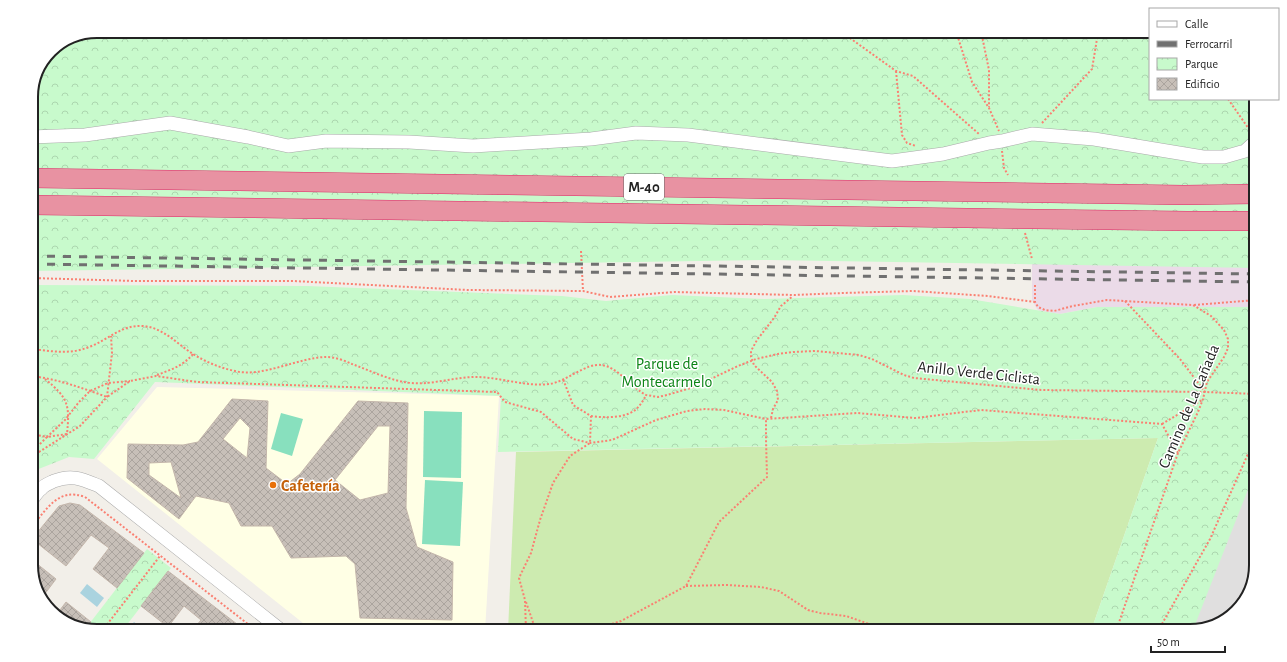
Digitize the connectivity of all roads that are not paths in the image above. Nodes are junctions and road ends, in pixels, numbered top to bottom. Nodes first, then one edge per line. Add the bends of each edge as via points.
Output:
1 (38, 137) edge
2 (1249, 145) edge
3 (38, 178) edge
4 (1249, 194) edge
5 (38, 205) edge
6 (1249, 221) edge
7 (38, 492) edge
8 (270, 624) edge

1 - 2 street via 85,135 170,123 288,146 326,141 473,146 591,139 636,133 688,135 892,161 943,154 1032,134 1094,139 1203,158 1231,155 1245,150
3 - 4 highway, M-40
5 - 6 highway, M-40
7 - 8 street via 51,482 63,478 74,477 99,486

